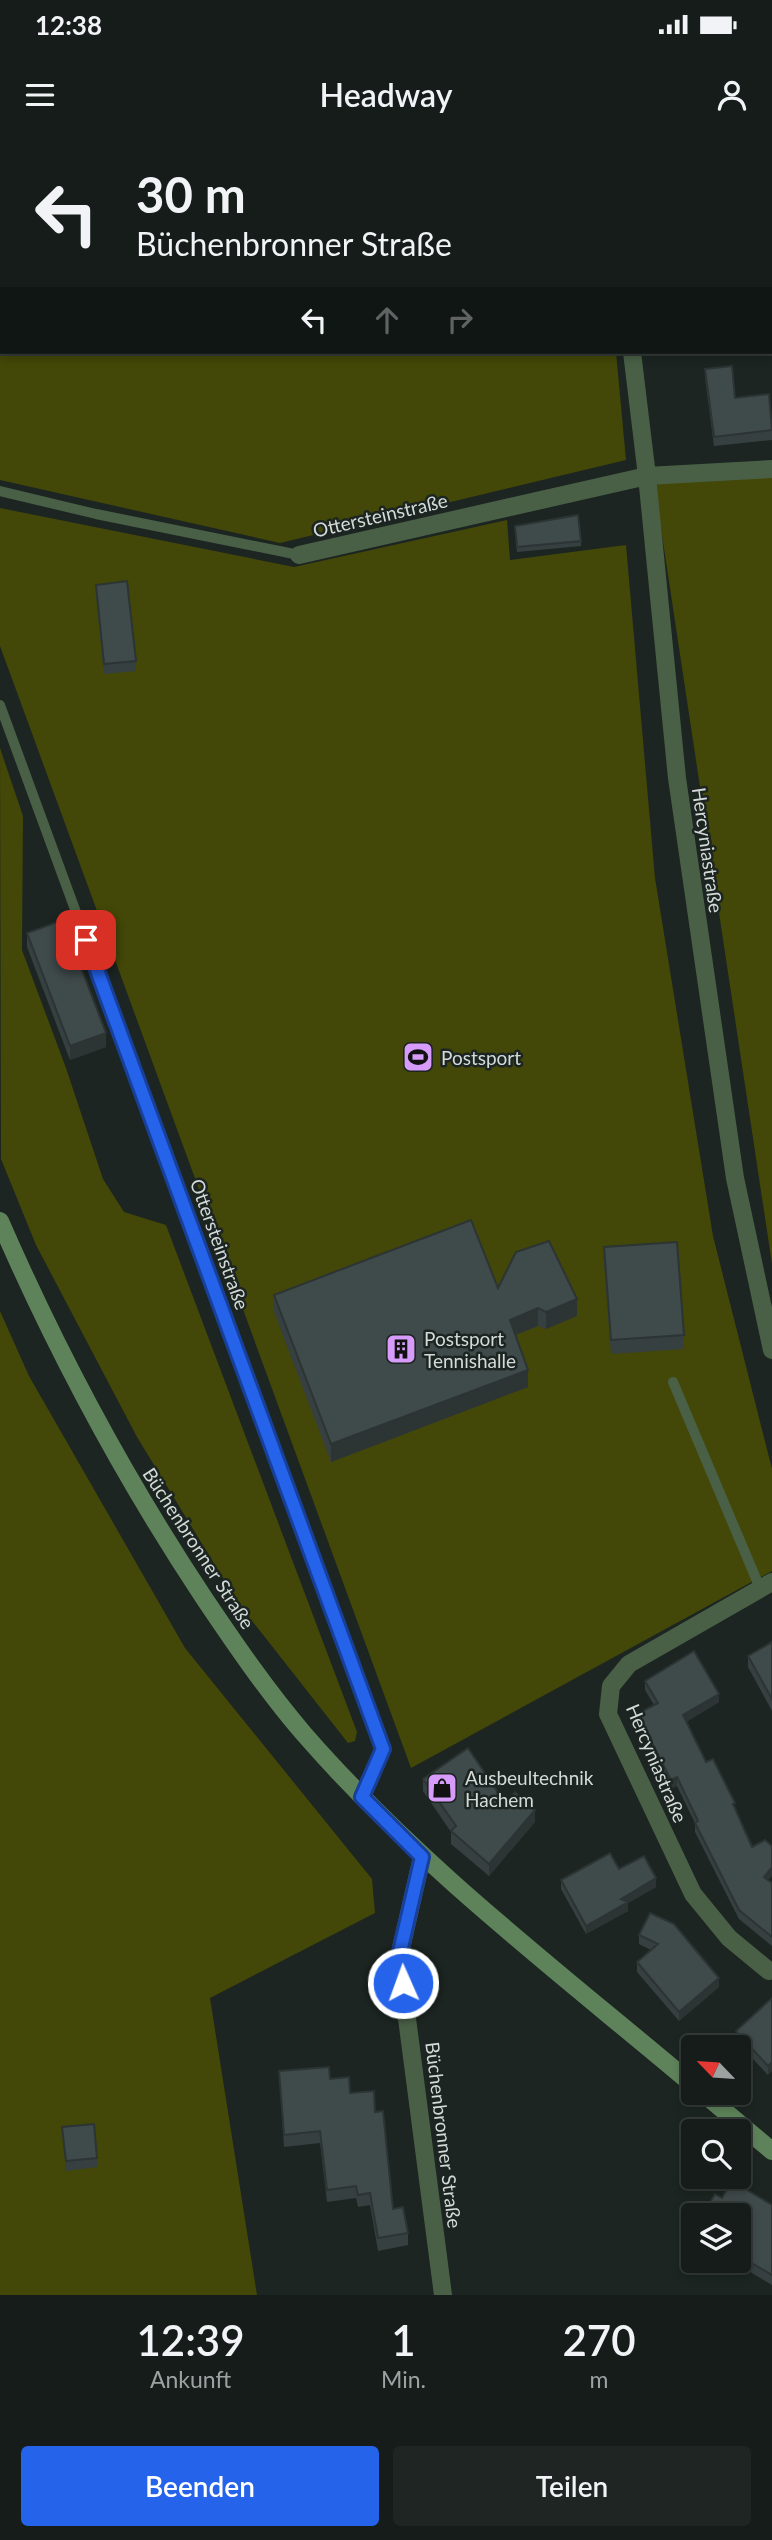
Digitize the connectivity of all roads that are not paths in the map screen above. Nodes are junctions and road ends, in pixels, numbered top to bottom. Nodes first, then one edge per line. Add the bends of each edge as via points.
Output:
1 (632, 354) edge
2 (772, 469) edge
3 (647, 476) junction
4 (0, 491) edge
5 (299, 555) joint
6 (0, 705) edge
7 (0, 1221) edge
8 (772, 1350) edge
9 (673, 1382) dead end
10 (766, 1585) edge
11 (362, 1797) junction
12 (422, 1857) junction
13 (769, 1971) dead end
14 (681, 2075) edge
15 (717, 2105) edge
16 (772, 2151) edge
17 (443, 2295) edge

1 - 3 street, Hercyniastraße
2 - 3 street, Ottersteinstraße
3 - 5 street, Ottersteinstraße
3 - 8 street, Hercyniastraße via 677,778 735,1178
4 - 5 lane, Ottersteinstraße
6 - 11 lane, Ottersteinstraße via 383,1749
7 - 11 main road, Büchenbronner Straße via 68,1365 170,1546 262,1681
9 - 10 lane
10 - 13 street, Hercyniastraße via 629,1664 611,1686 608,1714 693,1894 729,1938
11 - 12 main road, Büchenbronner Straße
12 - 14 main road, Büchenbronner Straße
12 - 17 street, Büchenbronner Straße via 399,1956
15 - 16 main road

